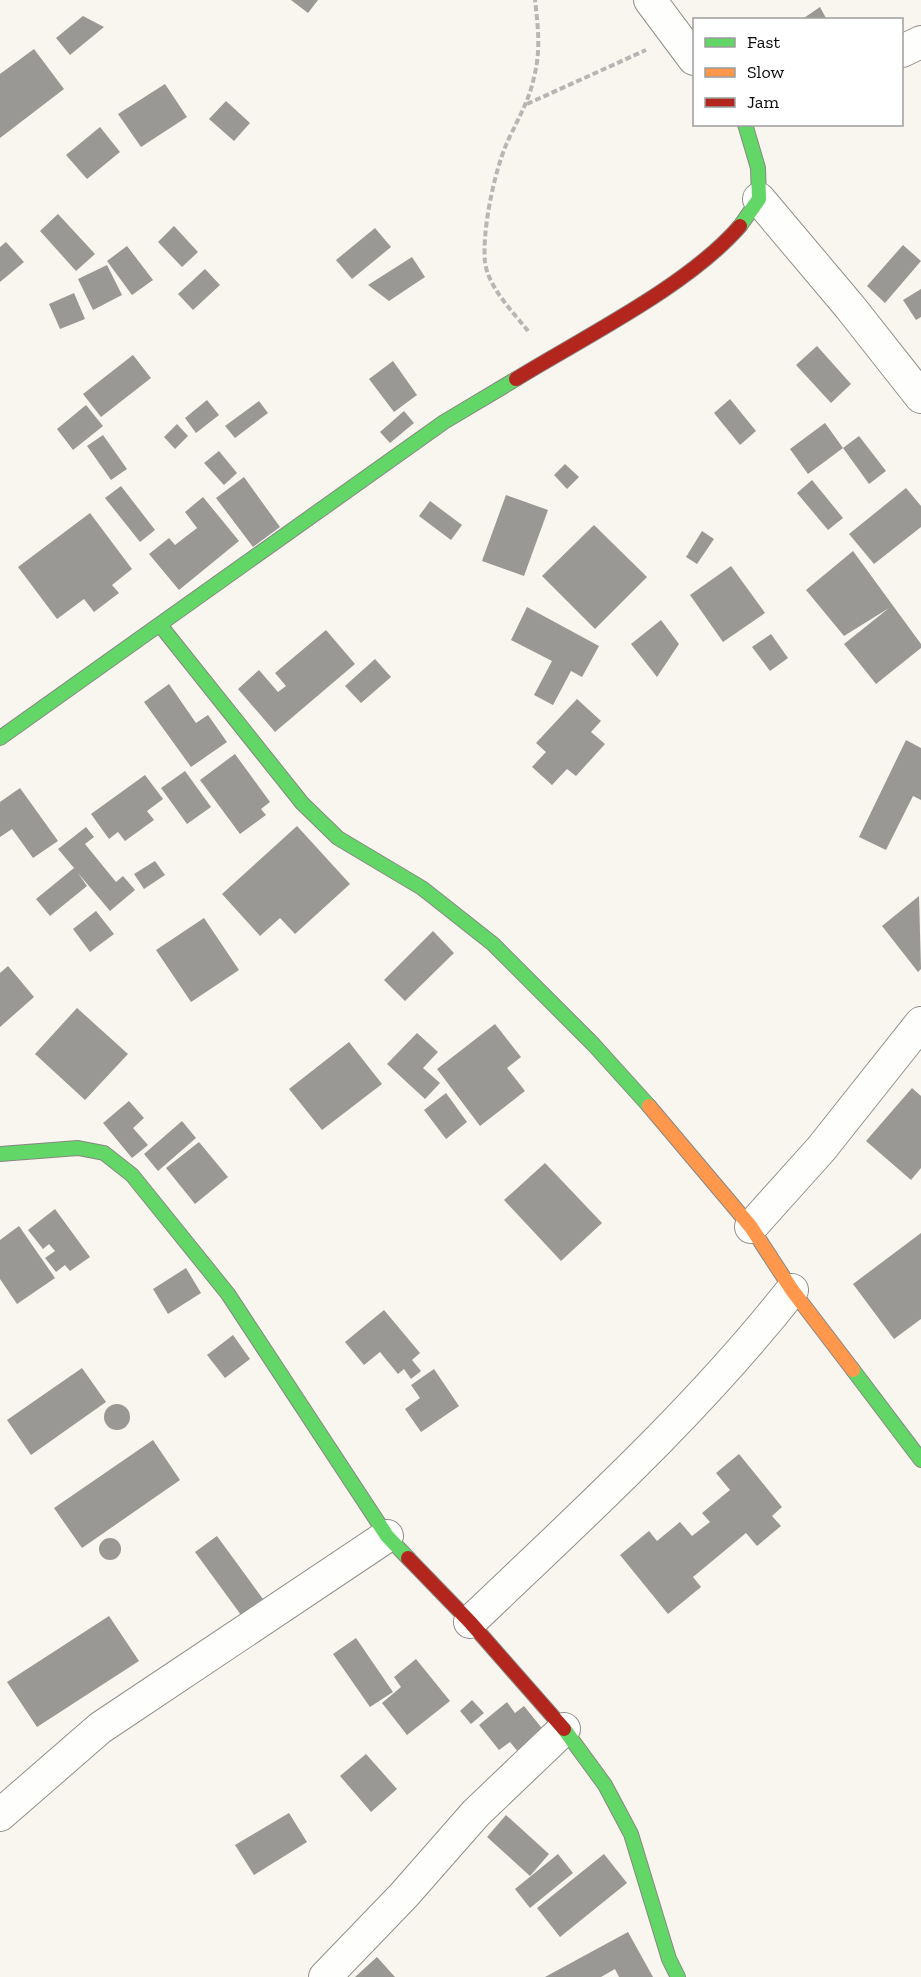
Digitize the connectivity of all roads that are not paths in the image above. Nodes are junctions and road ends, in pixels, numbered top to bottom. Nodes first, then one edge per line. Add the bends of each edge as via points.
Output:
1 (650, 0) edge
2 (921, 42) edge
3 (686, 48) edge
4 (903, 51) edge
5 (747, 126) edge
6 (759, 200) junction
7 (921, 396) edge
8 (160, 625) junction
9 (0, 738) edge
10 (921, 1023) edge
11 (0, 1154) edge
12 (751, 1227) junction
13 (792, 1290) junction
14 (921, 1460) edge
15 (387, 1536) junction
16 (470, 1622) junction
17 (564, 1729) junction
18 (0, 1815) edge
19 (325, 1977) edge
20 (678, 1977) edge

1 - 3 street
2 - 4 street
5 - 6 street via 758,168
6 - 7 street
6 - 8 street via 718,248 664,289 444,422
8 - 9 street
8 - 12 street via 302,803 339,838 422,888 493,944 593,1044
10 - 12 street via 821,1149
11 - 15 street via 78,1148 104,1153 132,1175 228,1294
12 - 13 street
13 - 14 street
13 - 16 street via 746,1349 693,1404
15 - 16 street
15 - 18 street via 100,1728
16 - 17 street
17 - 19 street via 476,1813
17 - 20 street via 605,1785 631,1834

